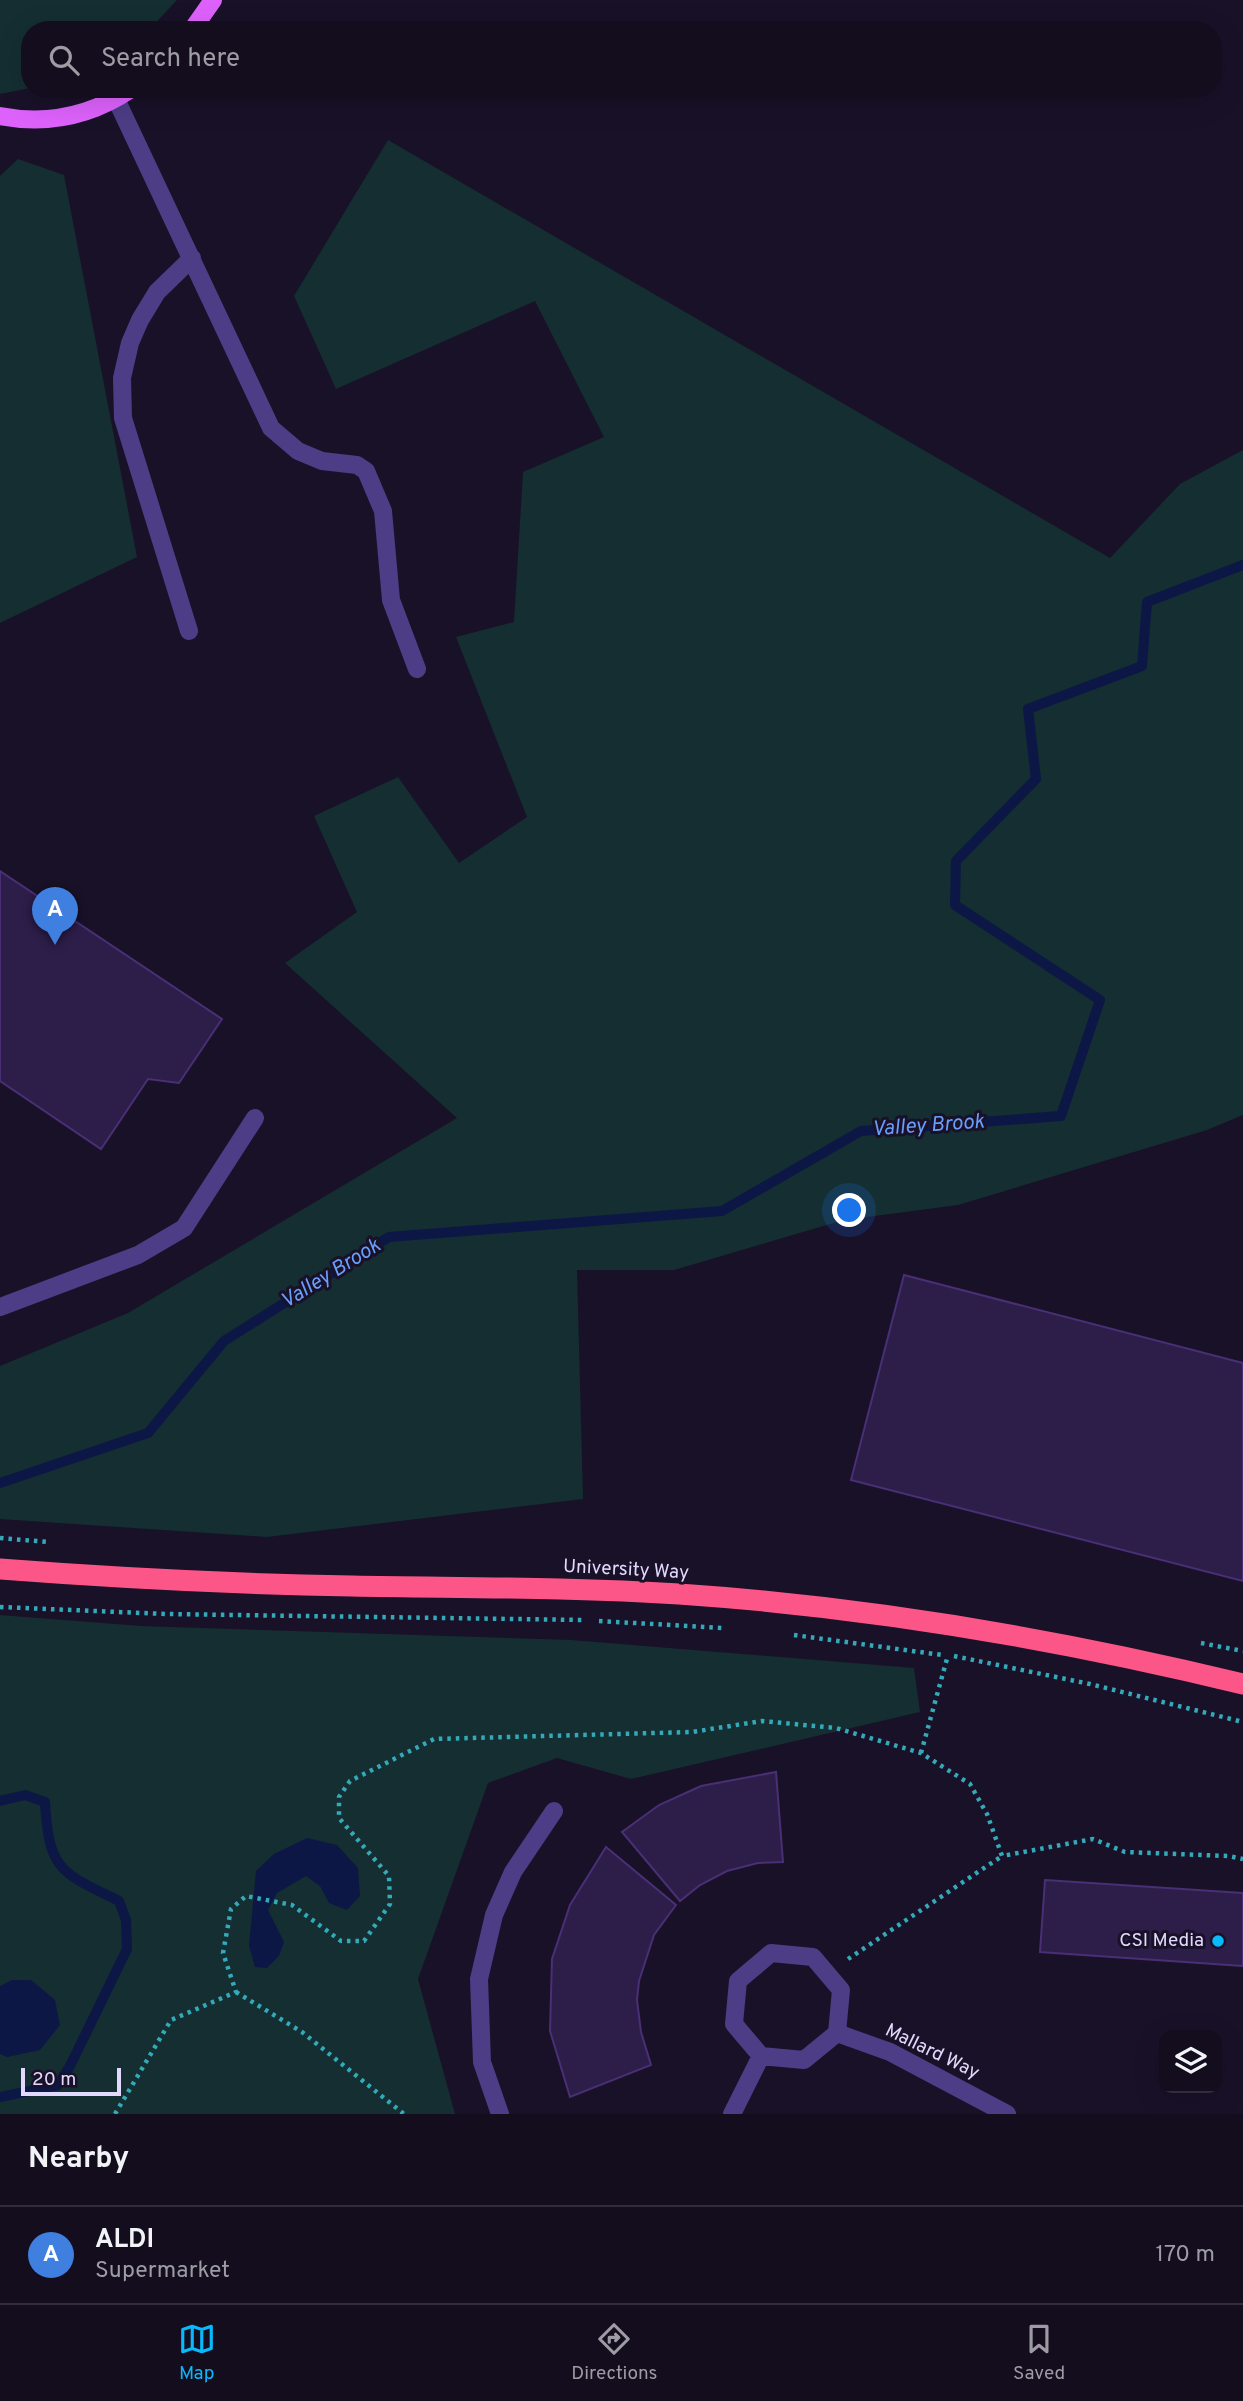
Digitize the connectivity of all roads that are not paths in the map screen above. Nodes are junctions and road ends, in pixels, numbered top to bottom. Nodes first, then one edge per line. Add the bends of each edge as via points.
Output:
1 (213, 0) edge
2 (198, 21) edge
3 (115, 98) edge
4 (126, 98) edge
5 (0, 116) edge
6 (192, 258) junction
7 (189, 631) dead end
8 (417, 669) dead end
9 (256, 1118) dead end
10 (0, 1307) edge
11 (0, 1569) edge
12 (1243, 1684) edge
13 (554, 1811) dead end
14 (837, 2033) junction
15 (761, 2056) junction
16 (500, 2114) edge
17 (732, 2114) edge
18 (1007, 2114) edge

1 - 2 main road
3 - 5 main road via 64,120
4 - 6 street
6 - 7 street via 157,292 140,320 122,378 123,418
6 - 8 street via 271,428 298,451 366,471 383,511 391,600
9 - 10 street via 184,1228 138,1255
11 - 12 highway, University Way via 169,1581 600,1590 729,1598 952,1626
13 - 16 street via 513,1872 494,1915 479,1979 482,2062
14 - 15 street via 804,2060
14 - 15 street via 841,1990 827,1973 813,1957 771,1953 738,1981 734,2024
14 - 18 street, Mallard Way via 890,2052
15 - 17 street

